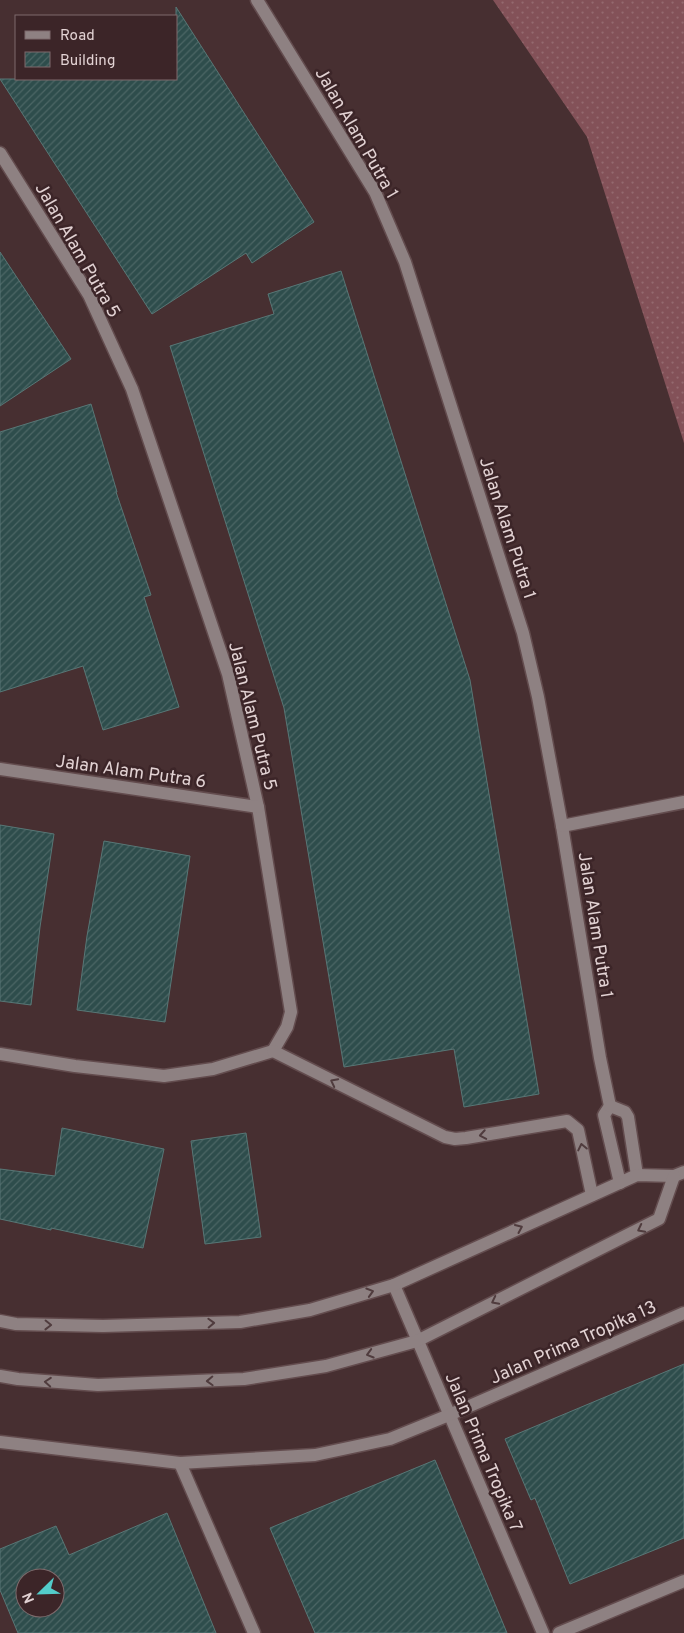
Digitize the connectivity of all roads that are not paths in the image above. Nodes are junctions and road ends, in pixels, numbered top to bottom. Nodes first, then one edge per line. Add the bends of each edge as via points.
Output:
1 (257, 0) edge
2 (0, 153) edge
3 (0, 769) edge
4 (684, 802) edge
5 (258, 807) junction
6 (562, 826) junction
7 (273, 1051) junction
8 (0, 1054) edge
9 (610, 1106) junction
10 (679, 1174) edge
11 (637, 1175) junction
12 (620, 1183) junction
13 (592, 1195) junction
14 (394, 1285) junction
15 (684, 1313) edge
16 (0, 1321) edge
17 (417, 1340) junction
18 (0, 1376) edge
19 (449, 1415) junction
20 (0, 1442) edge
21 (180, 1463) junction
22 (684, 1581) edge
23 (254, 1633) edge
24 (543, 1633) edge
25 (559, 1633) edge

1 - 6 street, Jalan Alam Putra 1 via 375,192 405,262 523,633
2 - 5 street, Jalan Alam Putra 5 via 88,295 132,389 228,674
3 - 5 street, Jalan Alam Putra 6
4 - 6 street
5 - 7 street, Jalan Alam Putra 5 via 291,1012 287,1027
6 - 9 street, Jalan Alam Putra 1
7 - 8 street via 213,1069 164,1076
13 -> 7 street via 578,1130 567,1121 466,1138 445,1137
9 - 11 street via 625,1112 628,1117
9 - 12 street, Jalan Alam Putra 1 via 604,1115
10 - 11 street
10 -> 17 street via 659,1219
11 - 12 street
12 - 13 street
14 -> 13 street
16 -> 14 street via 103,1326 240,1322 310,1310
14 - 17 street, Jalan Prima Tropika 7
15 - 19 street, Jalan Prima Tropika 13
17 -> 18 street via 326,1366 244,1379 98,1385
17 - 19 street, Jalan Prima Tropika 7
19 - 21 street, Jalan Prima Tropika 13 via 390,1439 315,1455
19 - 24 street, Jalan Prima Tropika 7
20 - 21 street, Jalan Prima Tropika 13
21 - 23 street
22 - 25 street

